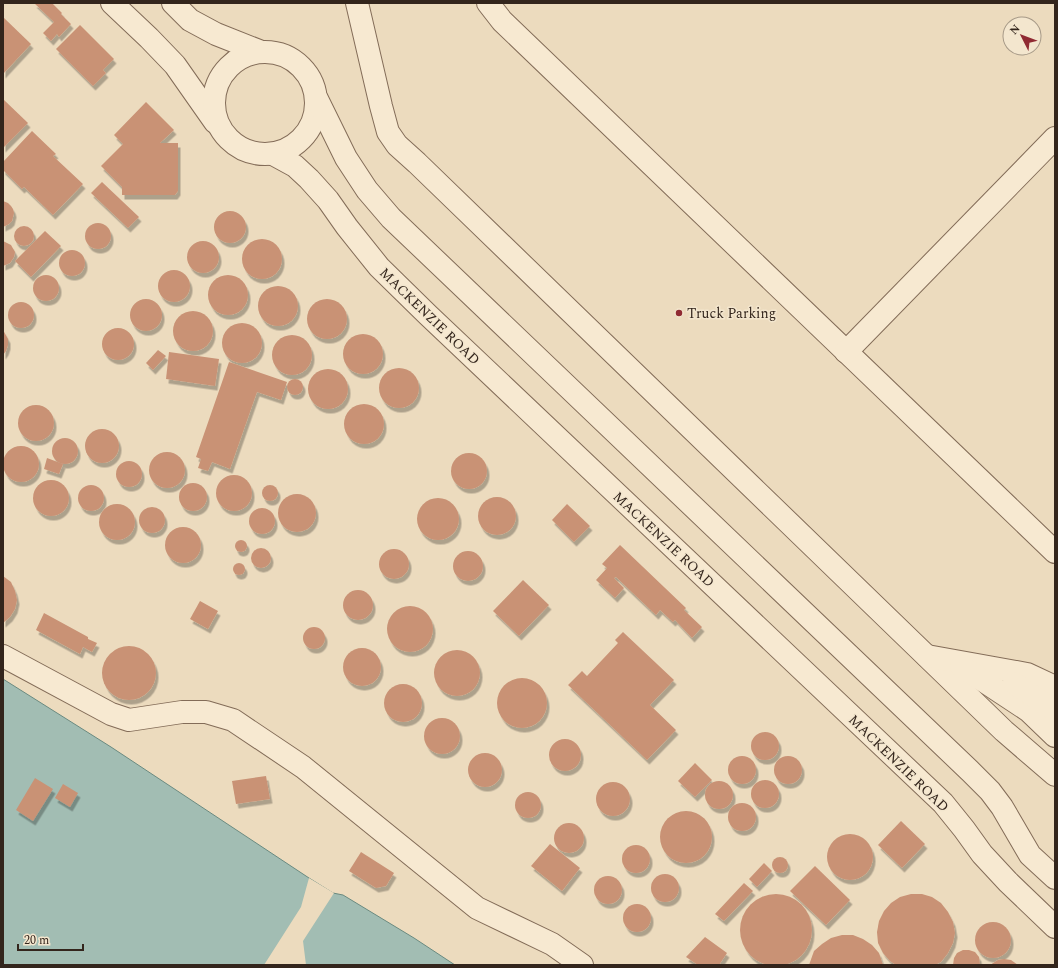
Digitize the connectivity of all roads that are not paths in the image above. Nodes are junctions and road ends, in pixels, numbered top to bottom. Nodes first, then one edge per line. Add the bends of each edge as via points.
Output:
1 (112, 3) edge
2 (172, 3) edge
3 (357, 3) edge
4 (488, 3) edge
5 (259, 51) junction
6 (317, 99) junction
7 (226, 138) junction
8 (1055, 138) edge
9 (272, 154) junction
10 (846, 352) junction
11 (1055, 552) edge
12 (3, 656) edge
13 (927, 656) junction
14 (953, 661) junction
15 (992, 668) junction
16 (1055, 687) edge
17 (1055, 711) edge
18 (1055, 736) edge
19 (1055, 775) edge
20 (1055, 878) edge
21 (1055, 927) edge
22 (582, 965) edge

1 - 7 lane via 175,65
2 - 5 lane via 190,20 216,34
3 - 13 lane via 388,132 398,146
4 - 10 lane via 502,21
5 - 6 lane via 280,54 298,63 308,73
5 - 7 lane via 243,56 230,65 220,78 214,93 214,109 218,124
6 - 9 lane via 316,115 310,129 300,141 287,150
6 - 20 lane via 346,158 367,190 391,218 970,771 990,791 1030,855
7 - 9 lane via 239,148 256,154
8 - 10 lane
9 - 21 lane, MACKENZIE ROAD via 295,166 328,200 379,267 943,803 982,854
10 - 11 lane
12 - 22 lane via 111,714 129,720 182,712 206,712 233,720 303,767 477,908 552,944
13 - 14 lane
13 - 19 lane via 1004,731
14 - 15 lane
14 - 18 lane via 1029,711
15 - 16 lane via 1027,674
15 - 17 lane

